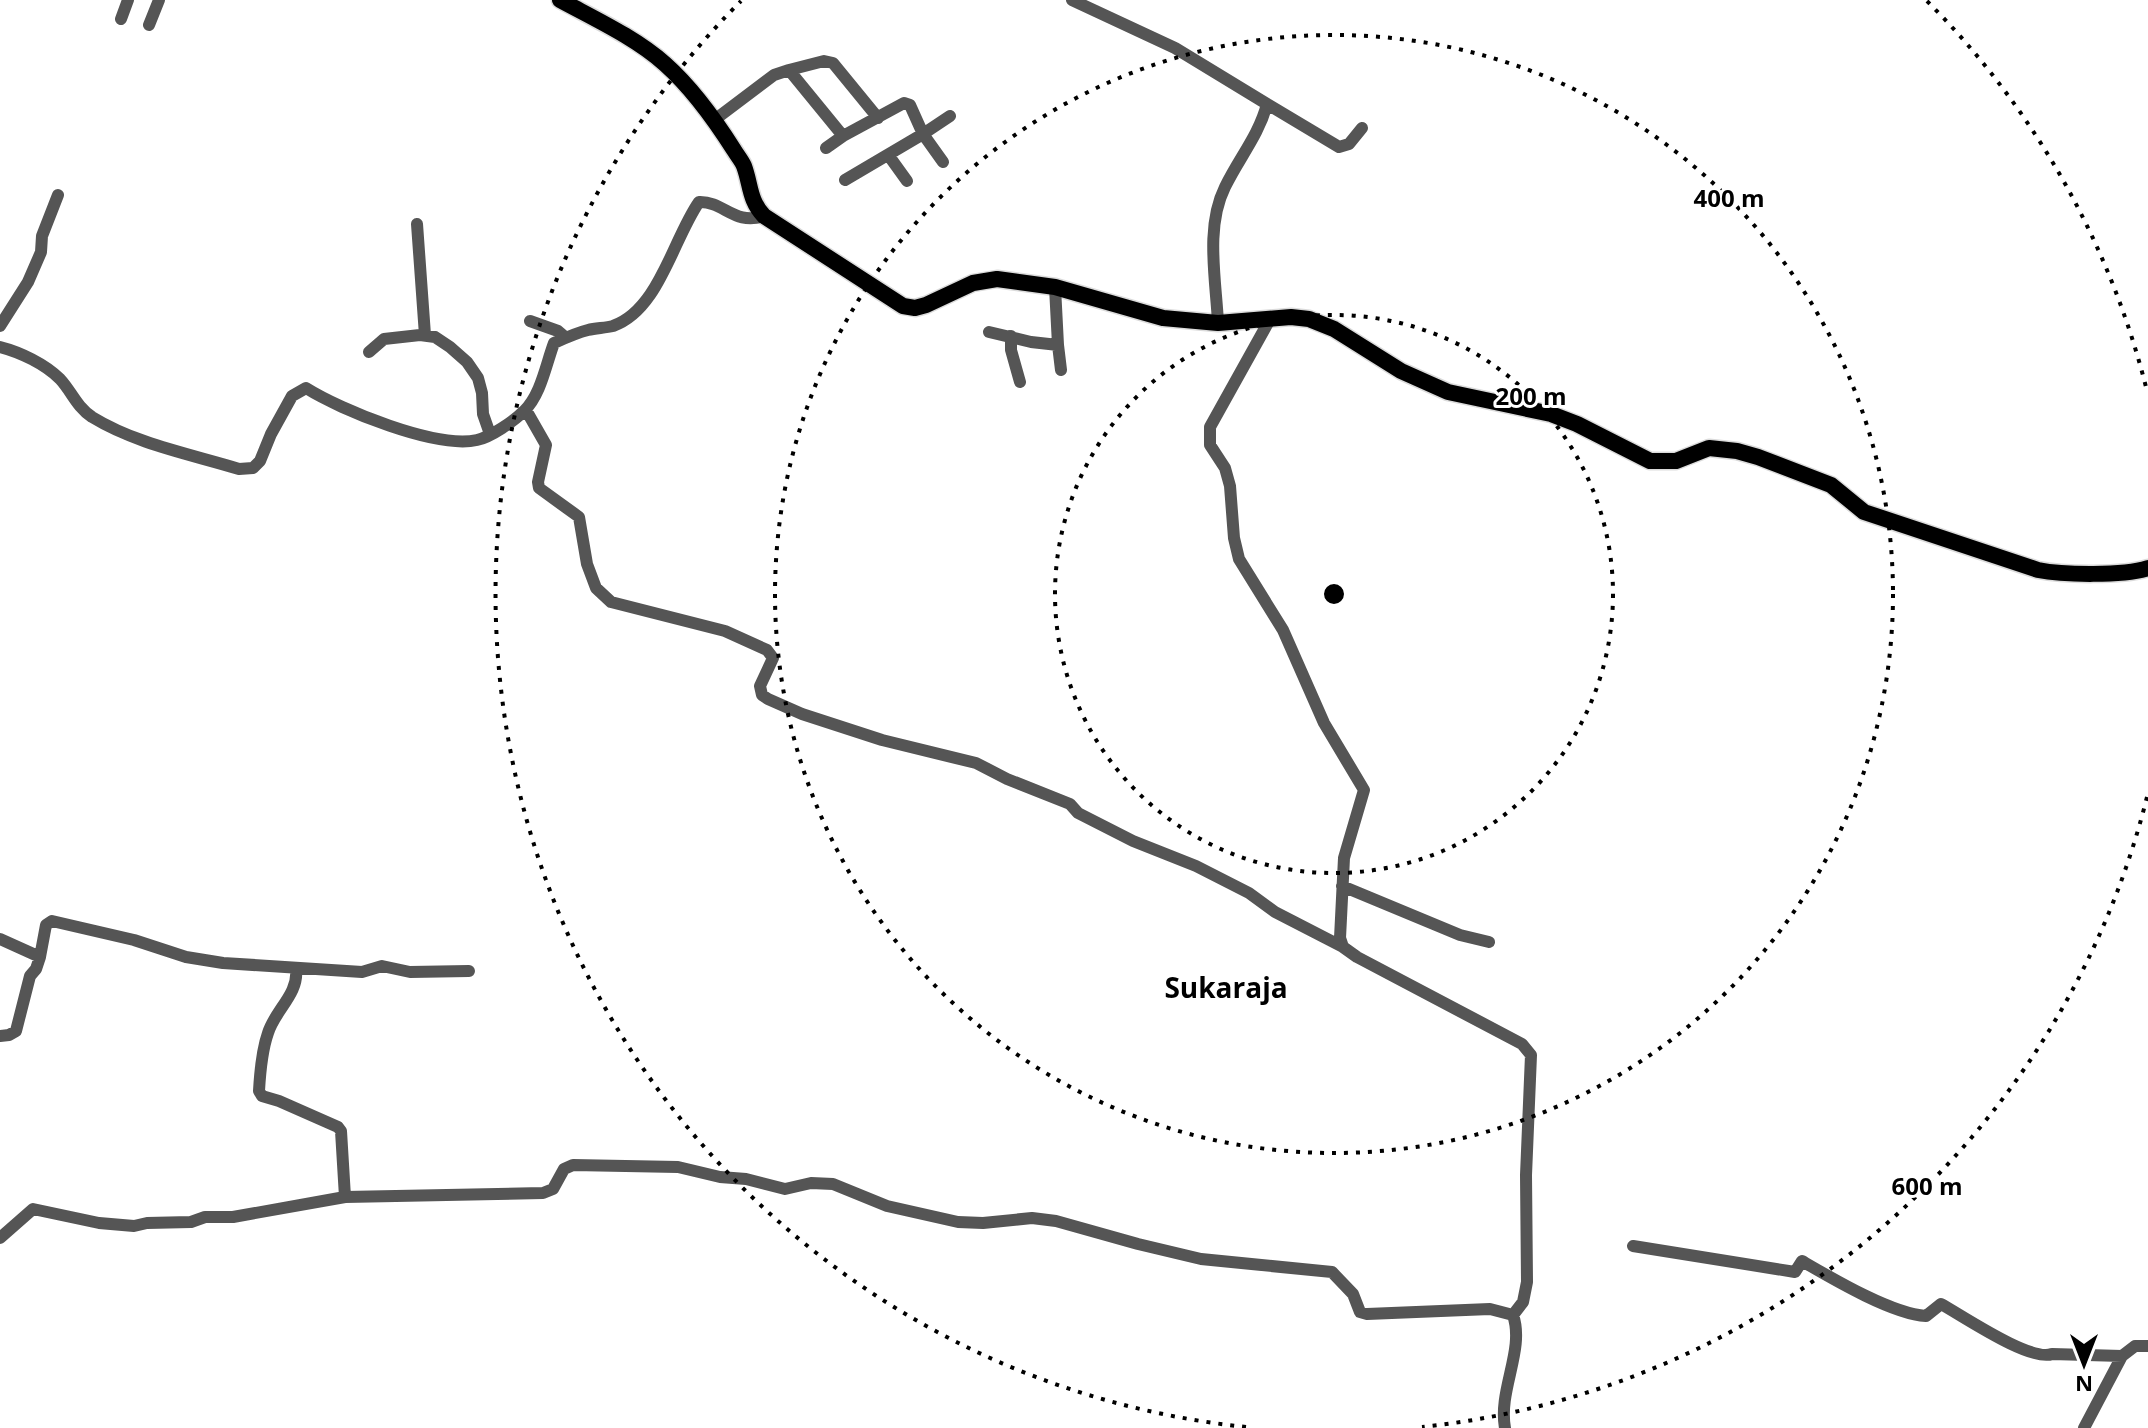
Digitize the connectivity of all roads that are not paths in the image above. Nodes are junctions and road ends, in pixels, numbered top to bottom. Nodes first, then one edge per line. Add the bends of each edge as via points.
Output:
1 (128, 0) edge
2 (159, 0) edge
3 (560, 0) edge
4 (1072, 0) edge
5 (121, 19) dead end
6 (149, 25) dead end
7 (789, 70) junction
8 (1267, 104) junction
9 (950, 116) dead end
10 (878, 118) junction
11 (713, 121) junction
12 (1362, 128) dead end
13 (923, 134) junction
14 (843, 136) junction
15 (826, 148) dead end
16 (889, 156) junction
17 (943, 162) dead end
18 (845, 180) dead end
19 (907, 181) dead end
20 (58, 195) dead end
21 (764, 216) junction
22 (417, 224) dead end
23 (1055, 287) junction
24 (530, 321) dead end
25 (1269, 321) junction
26 (1218, 323) junction
27 (0, 326) edge
28 (989, 332) dead end
29 (425, 335) junction
30 (1011, 336) junction
31 (565, 337) junction
32 (1058, 345) junction
33 (0, 347) edge
34 (369, 352) dead end
35 (1061, 370) dead end
36 (1020, 382) dead end
37 (526, 410) junction
38 (490, 434) junction
39 (2148, 568) edge
40 (1342, 886) junction
41 (0, 939) edge
42 (1489, 942) dead end
43 (1343, 947) junction
44 (40, 957) junction
45 (296, 969) junction
46 (469, 971) dead end
47 (0, 1036) edge
48 (345, 1197) junction
49 (0, 1238) edge
50 (1633, 1246) dead end
51 (1513, 1315) junction
52 (2148, 1346) edge
53 (2122, 1356) junction
54 (1505, 1428) edge
55 (2084, 1428) edge

1 - 5 street
2 - 6 street
3 - 11 main road via 648,50
4 - 8 street via 1175,48
7 - 10 street via 833,63
7 - 11 street via 774,75
7 - 14 street
8 - 12 street via 1339,147 1349,144
8 - 26 street via 1223,189 1213,231
9 - 13 street
10 - 13 street via 908,103
10 - 14 street
11 - 21 main road via 744,166 749,192
13 - 16 street
13 - 17 street
14 - 15 street
16 - 18 street
16 - 19 street
20 - 27 street via 34,268
21 - 23 main road via 903,306 926,305 983,280
21 - 31 street via 752,220 699,202 649,296 633,314 613,326
22 - 29 street
23 - 26 main road via 1163,318
23 - 32 street
24 - 31 street
25 - 26 main road
25 - 39 main road via 1291,317 1320,323 1427,384 1551,414 1650,461 1676,461 1709,448 1737,451 1831,485 1864,512 2038,570
25 - 40 street via 1210,427 1210,445 1230,486 1239,559 1283,630 1324,723 1364,790 1344,858
28 - 30 street
29 - 34 street via 384,339
29 - 38 street via 450,347 474,371
30 - 32 street
30 - 36 street
31 - 37 street via 554,343
32 - 35 street
33 - 38 street via 49,370 91,416 137,438 239,469 253,468 260,461 292,396 306,388 331,404 419,435 476,440
37 - 38 street
37 - 43 street via 546,445 539,488 579,517 596,588 611,602 725,631 767,650 773,658 760,686 768,699 882,740 976,763 1070,804 1133,841 1196,866
40 - 42 street
40 - 43 street
41 - 44 street
43 - 51 street via 1522,1044 1531,1055 1527,1282 1523,1302
44 - 45 street via 46,925 52,921 186,957
44 - 47 street via 16,1031
45 - 46 street
45 - 48 street via 295,988 267,1034 259,1091 338,1127
48 - 49 street via 233,1217 134,1226 33,1209
48 - 51 street via 543,1193 553,1189 568,1166 678,1167 785,1189 833,1184 887,1206 958,1222 1056,1221 1201,1259 1332,1272 1353,1294 1360,1312 1367,1314 1490,1309
50 - 53 street via 1795,1272 1802,1261 1901,1310 1924,1316 1941,1304 2041,1356
51 - 54 street via 1517,1341
52 - 53 street via 2135,1346
53 - 55 street

